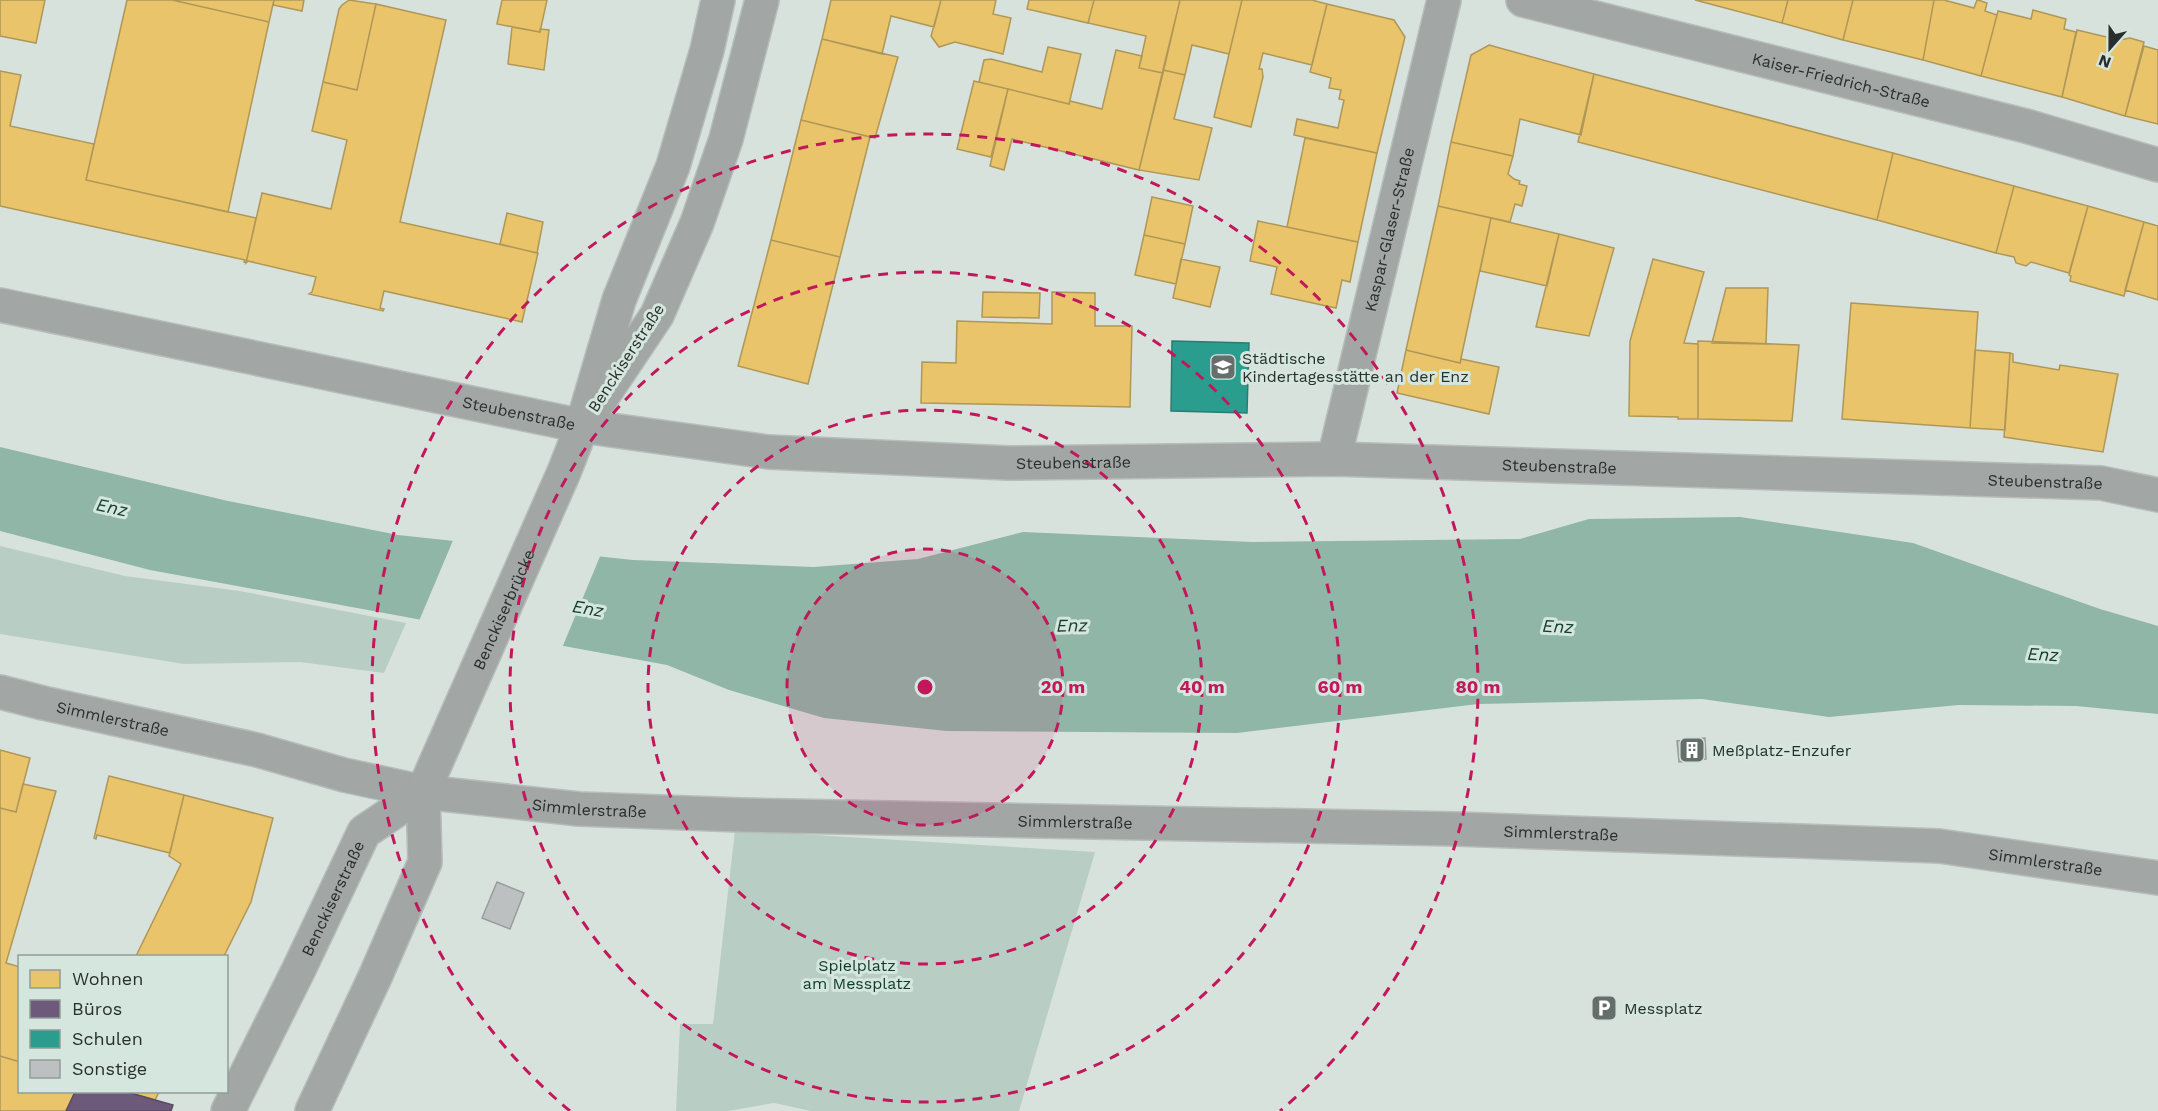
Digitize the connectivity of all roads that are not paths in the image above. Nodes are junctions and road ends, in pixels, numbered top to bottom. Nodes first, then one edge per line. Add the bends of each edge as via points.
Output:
1 (718, 0) edge
2 (762, 0) edge
3 (1444, 0) edge
4 (1523, 0) edge
5 (2158, 165) edge
6 (0, 305) edge
7 (582, 426) junction
8 (1334, 459) junction
9 (2158, 495) edge
10 (0, 692) edge
11 (423, 792) junction
12 (2158, 878) edge
13 (228, 1111) edge
14 (312, 1111) edge

1 - 7 street, Benckiserstraße via 672,166 619,300
2 - 7 street, Benckiserstraße via 726,139 697,223 657,315
3 - 8 street, Kaspar-Glaser-Straße
4 - 5 street, Kaiser-Friedrich-Straße via 2015,123
6 - 7 street, Steubenstraße
7 - 8 street, Steubenstraße via 768,452 1008,463
7 - 11 street, Benckiserbrücke
8 - 9 street, Steubenstraße via 2101,483
10 - 11 street, Simmlerstraße
11 - 12 street, Simmlerstraße via 579,809 741,815 1456,829 1939,846
11 - 13 street, Benckiserstraße via 364,832
11 - 14 street via 425,862

